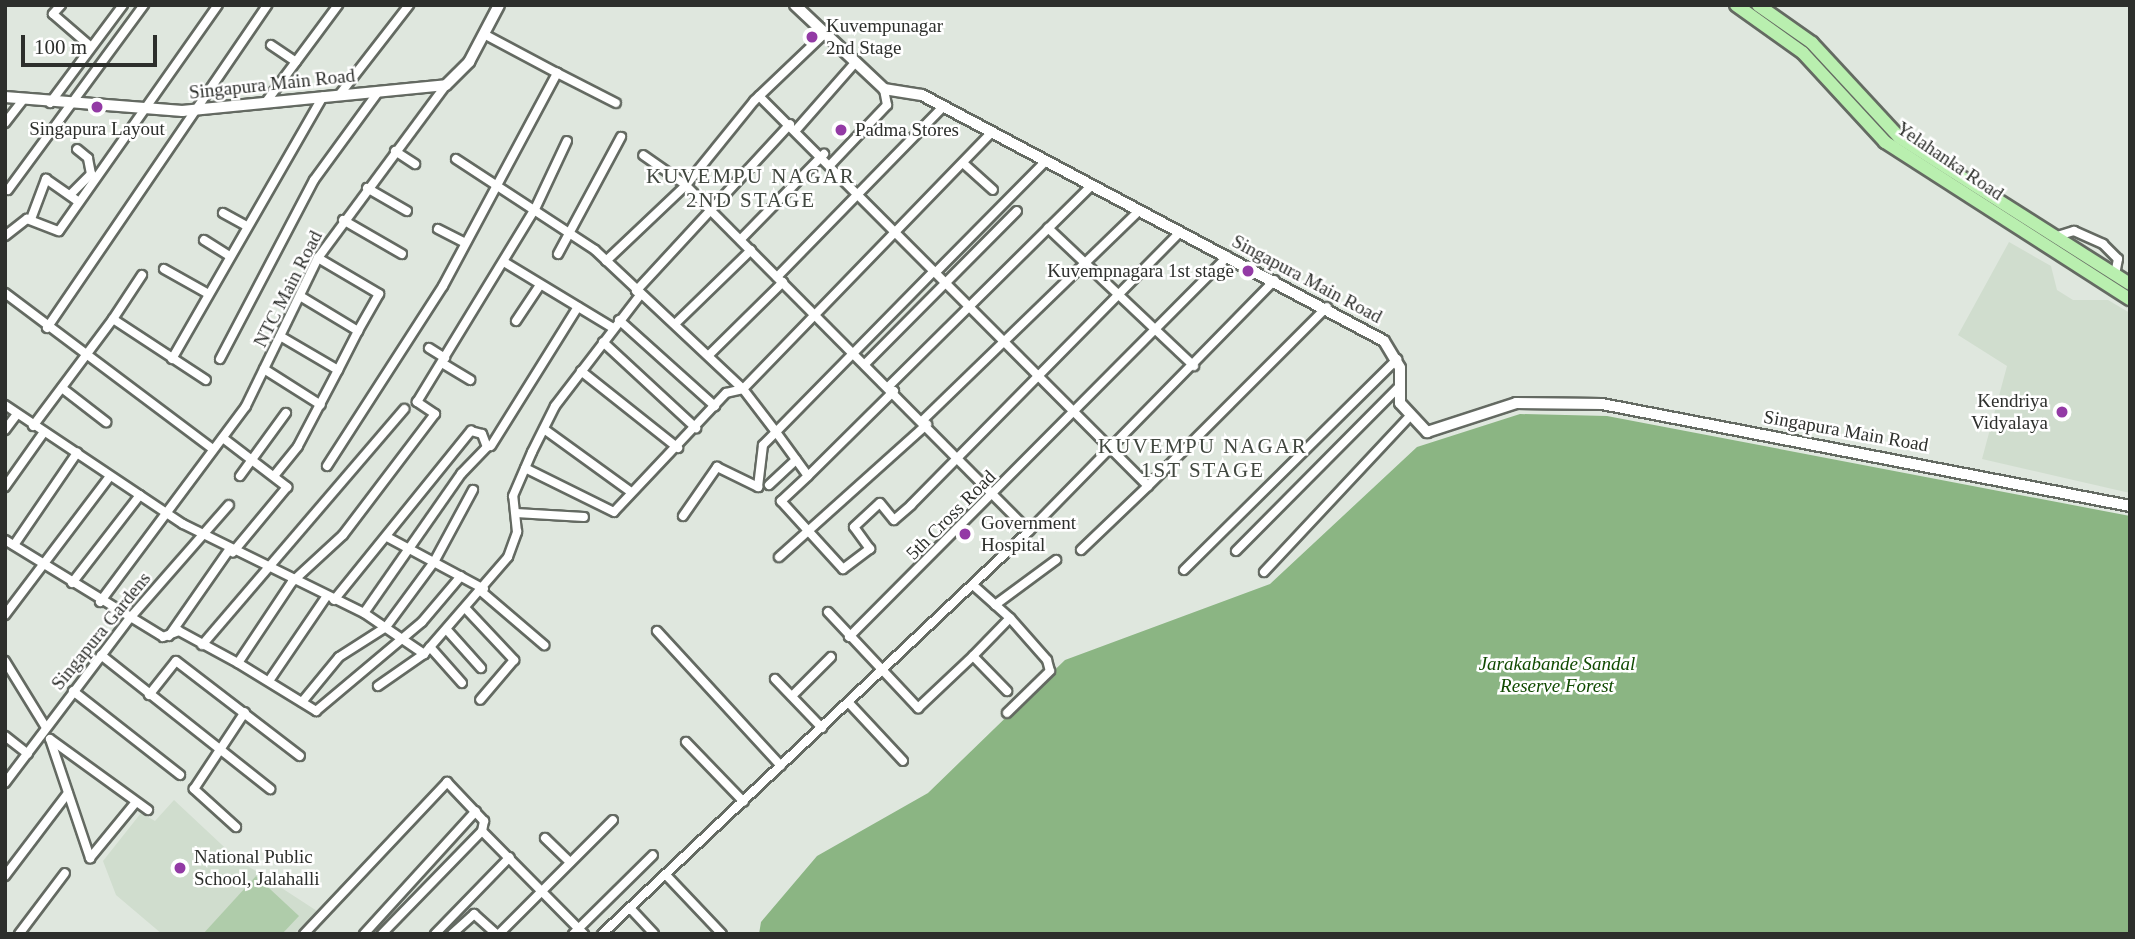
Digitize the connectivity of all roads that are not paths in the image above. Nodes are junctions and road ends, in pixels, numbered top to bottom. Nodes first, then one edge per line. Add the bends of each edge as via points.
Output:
1 (61, 5) edge
2 (123, 5) edge
3 (144, 5) edge
4 (218, 5) edge
5 (267, 5) edge
6 (338, 5) edge
7 (409, 5) edge
8 (499, 5) edge
9 (796, 5) edge
10 (1736, 5) edge
11 (1758, 5) edge
12 (484, 34) junction
13 (822, 36) junction
14 (271, 45) dead end
15 (90, 46) junction
16 (296, 62) junction
17 (854, 64) junction
18 (557, 73) junction
19 (446, 85) junction
20 (884, 89) junction
21 (379, 91) junction
22 (340, 94) junction
23 (323, 96) junction
24 (759, 96) junction
25 (5, 97) edge
26 (23, 100) junction
27 (266, 102) junction
28 (50, 103) junction
29 (615, 103) dead end
30 (70, 105) junction
31 (943, 107) junction
32 (192, 110) junction
33 (141, 111) junction
34 (5, 123) edge
35 (793, 127) junction
36 (990, 134) junction
37 (621, 137) dead end
38 (567, 141) dead end
39 (77, 149) dead end
40 (396, 151) junction
41 (643, 155) dead end
42 (824, 155) junction
43 (456, 159) dead end
44 (832, 163) junction
45 (963, 163) junction
46 (1044, 163) junction
47 (415, 164) dead end
48 (686, 185) junction
49 (498, 186) junction
50 (1090, 187) junction
51 (367, 188) junction
52 (8, 190) dead end
53 (993, 190) dead end
54 (862, 193) junction
55 (70, 195) junction
56 (79, 202) junction
57 (535, 209) junction
58 (407, 211) dead end
59 (1017, 211) dead end
60 (1139, 211) junction
61 (223, 213) dead end
62 (714, 213) junction
63 (31, 219) junction
64 (343, 219) junction
65 (245, 225) junction
66 (1048, 228) junction
67 (438, 229) dead end
68 (898, 232) junction
69 (1180, 232) junction
70 (572, 233) junction
71 (5, 236) edge
72 (2054, 237) junction
73 (741, 239) junction
74 (204, 240) dead end
75 (465, 243) junction
76 (751, 250) junction
77 (228, 254) junction
78 (402, 254) dead end
79 (558, 254) dead end
80 (1227, 256) junction
81 (318, 258) junction
82 (606, 261) junction
83 (504, 262) junction
84 (1086, 262) junction
85 (164, 268) dead end
86 (935, 272) junction
87 (142, 275) dead end
88 (2115, 275) junction
89 (780, 279) junction
90 (1275, 280) junction
91 (947, 283) junction
92 (2130, 284) edge
93 (540, 285) junction
94 (5, 293) edge
95 (207, 293) junction
96 (638, 293) junction
97 (1119, 295) junction
98 (300, 296) junction
99 (2130, 299) edge
100 (970, 304) junction
101 (578, 307) junction
102 (1327, 307) junction
103 (818, 317) junction
104 (113, 319) junction
105 (516, 321) dead end
106 (616, 324) junction
107 (675, 324) junction
108 (47, 328) junction
109 (358, 331) junction
110 (1156, 331) junction
111 (280, 336) junction
112 (1005, 341) junction
113 (603, 342) junction
114 (429, 348) dead end
115 (853, 351) junction
116 (86, 354) junction
117 (709, 355) junction
118 (172, 359) junction
119 (220, 359) dead end
120 (1397, 359) junction
121 (444, 360) junction
122 (866, 363) junction
123 (1194, 366) junction
124 (264, 369) junction
125 (338, 370) junction
126 (581, 371) junction
127 (1039, 377) junction
128 (206, 380) dead end
129 (470, 380) dead end
130 (1400, 386) junction
131 (62, 388) junction
132 (891, 388) junction
133 (743, 389) junction
134 (5, 405) edge
135 (321, 405) junction
136 (715, 407) junction
137 (404, 409) dead end
138 (286, 413) dead end
139 (17, 414) junction
140 (1074, 415) junction
141 (1409, 417) junction
142 (106, 422) dead end
143 (925, 422) junction
144 (33, 426) junction
145 (696, 428) junction
146 (544, 429) junction
147 (5, 430) edge
148 (44, 432) junction
149 (776, 432) junction
150 (223, 438) junction
151 (491, 446) dead end
152 (678, 448) junction
153 (213, 449) junction
154 (1110, 452) junction
155 (77, 453) junction
156 (957, 454) junction
157 (251, 460) junction
158 (796, 460) junction
159 (327, 466) dead end
160 (525, 468) junction
161 (240, 476) dead end
162 (274, 476) junction
163 (808, 476) junction
164 (108, 479) junction
165 (769, 485) dead end
166 (1148, 486) junction
167 (5, 487) edge
168 (473, 490) dead end
169 (631, 492) junction
170 (995, 493) junction
171 (139, 495) junction
172 (229, 505) dead end
173 (2130, 506) edge
174 (167, 513) junction
175 (516, 513) junction
176 (682, 516) dead end
177 (584, 517) dead end
178 (1029, 531) junction
179 (202, 535) junction
180 (807, 535) junction
181 (387, 537) junction
182 (5, 540) edge
183 (14, 545) junction
184 (1081, 550) dead end
185 (231, 551) junction
186 (1236, 551) dead end
187 (409, 552) junction
188 (779, 557) dead end
189 (1056, 560) dead end
190 (434, 562) junction
191 (45, 565) junction
192 (262, 568) junction
193 (1184, 570) dead end
194 (1264, 572) dead end
195 (461, 576) junction
196 (292, 582) junction
197 (72, 583) junction
198 (973, 584) junction
199 (483, 591) junction
200 (330, 598) junction
201 (100, 603) junction
202 (995, 605) junction
203 (467, 610) junction
204 (828, 612) dead end
205 (364, 613) junction
206 (5, 615) edge
207 (130, 618) junction
208 (1010, 618) junction
209 (386, 627) junction
210 (447, 630) junction
211 (657, 631) dead end
212 (849, 637) junction
213 (168, 638) junction
214 (404, 638) junction
215 (202, 645) junction
216 (544, 645) dead end
217 (427, 650) junction
218 (101, 655) junction
219 (974, 656) junction
220 (831, 657) dead end
221 (5, 661) edge
222 (238, 663) junction
223 (481, 668) dead end
224 (883, 671) junction
225 (271, 678) junction
226 (775, 678) dead end
227 (462, 684) dead end
228 (378, 686) dead end
229 (73, 691) junction
230 (1006, 691) dead end
231 (149, 695) junction
232 (792, 696) junction
233 (480, 700) dead end
234 (302, 702) junction
235 (849, 703) junction
236 (245, 712) junction
237 (1007, 713) dead end
238 (821, 728) junction
239 (46, 733) junction
240 (5, 736) edge
241 (686, 742) dead end
242 (222, 752) junction
243 (27, 754) junction
244 (300, 756) dead end
245 (903, 761) dead end
246 (780, 766) junction
247 (180, 775) dead end
248 (5, 783) edge
249 (270, 789) dead end
250 (68, 793) junction
251 (136, 802) junction
252 (744, 802) junction
253 (148, 810) dead end
254 (476, 811) junction
255 (613, 820) dead end
256 (236, 827) dead end
257 (482, 831) junction
258 (545, 838) dead end
259 (653, 855) dead end
260 (510, 857) junction
261 (570, 862) junction
262 (65, 873) dead end
263 (666, 875) junction
264 (5, 876) edge
265 (542, 890) junction
266 (630, 908) junction
267 (579, 932) edge
268 (19, 934) edge
269 (304, 934) edge
270 (364, 934) edge
271 (382, 934) edge
272 (435, 934) edge
273 (452, 934) edge
274 (498, 934) edge
275 (602, 934) edge
276 (654, 934) edge
277 (722, 934) edge

1 - 15 street via 53,14
2 - 15 street
3 - 30 street
4 - 33 street
5 - 32 street
6 - 16 street
7 - 22 street
8 - 12 street
9 - 13 street
10 - 99 main road, Yelahanka Road via 1803,53 1885,142
11 - 72 main road, Yelahanka Road via 1812,43 1900,138
12 - 18 street
12 - 19 street via 469,62
13 - 17 street
13 - 24 street
14 - 16 street
15 - 28 street
16 - 27 street
17 - 20 street
17 - 35 street
18 - 29 street
18 - 49 street
19 - 21 street, Singapura Main Road
19 - 40 street, NTC Main Road
20 - 31 street, Singapura Main Road via 922,95
20 - 44 street via 887,105
21 - 22 street, Singapura Main Road
21 - 119 street via 314,180
22 - 23 street, Singapura Main Road
23 - 27 street, Singapura Main Road
23 - 65 street
24 - 35 street
24 - 48 street
25 - 26 street, Singapura Main Road
26 - 28 street, Singapura Main Road
26 - 34 street
27 - 32 street, Singapura Main Road
28 - 30 street, Singapura Main Road
30 - 33 street, Singapura Main Road
30 - 52 street
31 - 36 street, Singapura Main Road
31 - 54 street
32 - 33 street, Singapura Main Road
32 - 108 street
33 - 56 street
35 - 42 street
35 - 62 street
36 - 45 street
36 - 46 street, Singapura Main Road
37 - 70 street
38 - 57 street
39 - 55 street via 88,158 91,174
40 - 47 street
40 - 51 street, NTC Main Road
41 - 48 street
42 - 44 street
42 - 73 street
43 - 49 street
44 - 54 street
45 - 53 street
45 - 68 street
46 - 50 street, Singapura Main Road
46 - 86 street
48 - 62 street
48 - 82 street
49 - 57 street
49 - 75 street
50 - 60 street, Singapura Main Road
50 - 66 street
51 - 58 street
51 - 64 street, NTC Main Road
54 - 68 street
54 - 89 street
55 - 56 street
55 - 63 street via 46,178
56 - 63 street via 57,232
57 - 70 street
57 - 83 street
59 - 91 street
60 - 69 street, Singapura Main Road
60 - 84 street
61 - 65 street
62 - 73 street
62 - 96 street
63 - 71 street
64 - 78 street
64 - 81 street, NTC Main Road
65 - 77 street
66 - 84 street
66 - 100 street
67 - 75 street
68 - 86 street
68 - 103 street
69 - 80 street, Singapura Main Road
69 - 97 street
70 - 79 street
70 - 82 street
72 - 88 main road, Yelahanka Road
72 - 88 street via 2074,231 2091,236 2118,259
73 - 76 street
74 - 77 street
75 - 159 street
76 - 89 street
76 - 107 street
77 - 95 street
80 - 90 street, Singapura Main Road
80 - 110 street, 5th Cross Road
81 - 98 street, NTC Main Road
81 - 109 street via 379,294
82 - 96 street
83 - 93 street
83 - 121 street
84 - 97 street
84 - 112 street
85 - 95 street
86 - 91 street
86 - 115 street
87 - 104 street
88 - 92 main road, Yelahanka Road
89 - 103 street
89 - 117 street
90 - 102 street, Singapura Main Road
90 - 123 street
91 - 100 street
91 - 122 street
93 - 101 street
93 - 105 street
94 - 108 street
95 - 118 street
96 - 106 street
96 - 107 street
97 - 110 street
97 - 127 street
98 - 109 street
98 - 111 street, NTC Main Road
100 - 112 street
100 - 132 street
101 - 106 street
101 - 151 street
102 - 120 street, Singapura Main Road via 1384,341
102 - 166 street
103 - 115 street
103 - 133 street
104 - 116 street
104 - 118 street
106 - 113 street
106 - 136 street
107 - 117 street
108 - 116 street
109 - 125 street
110 - 123 street
110 - 140 street, 5th Cross Road
111 - 124 street, NTC Main Road
111 - 125 street
112 - 127 street
112 - 143 street
113 - 126 street
113 - 145 street
114 - 121 street
115 - 122 street
115 - 149 street
116 - 131 street
116 - 153 street
117 - 133 street
118 - 128 street
120 - 130 street
120 - 193 street
121 - 129 street
121 - 196 street via 416,401 435,414 343,535
122 - 132 street
123 - 154 street
124 - 135 street
124 - 150 street, NTC Main Road
125 - 135 street
126 - 146 street
126 - 152 street
127 - 140 street
127 - 156 street
130 - 141 street
130 - 186 street
131 - 142 street
131 - 144 street
132 - 143 street
132 - 163 street
133 - 136 street via 726,393
133 - 149 street
134 - 139 street
135 - 162 street
136 - 145 street
137 - 192 street
138 - 157 street
139 - 144 street
139 - 147 street
140 - 154 street
140 - 170 street, 5th Cross Road
141 - 173 street, Singapura Main Road via 1427,432 1516,403 1602,404
141 - 194 street
143 - 156 street
143 - 180 street
144 - 148 street
145 - 152 street
146 - 160 street
146 - 169 street
148 - 155 street
148 - 167 street
149 - 158 street
149 - 176 street via 763,445 758,487 717,467
150 - 153 street, NTC Main Road
150 - 157 street
152 - 169 street
153 - 174 street, NTC Main Road
154 - 166 street
154 - 178 street
155 - 164 street
155 - 183 street
156 - 170 street
156 - 180 street via 894,520 880,503 854,527 870,549 843,569
157 - 161 street
157 - 162 street
158 - 163 street
158 - 165 street
160 - 169 street via 614,512
160 - 175 street via 513,496
162 - 185 street via 287,487
163 - 180 street via 781,501
164 - 171 street
164 - 191 street
166 - 184 street
168 - 190 street
170 - 178 street
170 - 212 street, 5th Cross Road
171 - 174 street
171 - 197 street
172 - 179 street, Singapura Gardens
174 - 179 street
174 - 201 street, NTC Main Road
175 - 177 street
175 - 199 street via 508,557
178 - 198 street
179 - 185 street
179 - 207 street, Singapura Gardens
180 - 188 street
181 - 187 street
181 - 187 street via 471,432 482,434 487,447 461,474
181 - 200 street
182 - 183 street
183 - 191 street
185 - 192 street
185 - 213 street
187 - 190 street
187 - 205 street
189 - 202 street
190 - 195 street
190 - 209 street
191 - 197 street
191 - 206 street
192 - 196 street
192 - 215 street
195 - 199 street
195 - 214 street
196 - 200 street
196 - 222 street
197 - 201 street
198 - 202 street
198 - 224 street
199 - 203 street
199 - 216 street
200 - 205 street
200 - 225 street
201 - 207 street
202 - 208 street
203 - 210 street
203 - 233 street via 514,660
204 - 212 street
205 - 209 street
207 - 213 street
207 - 218 street, Singapura Gardens
208 - 219 street
208 - 237 street via 1050,671
209 - 214 street
209 - 234 street via 339,657
210 - 217 street
210 - 223 street
211 - 246 street
212 - 224 street
213 - 215 street via 179,631
214 - 217 street
214 - 234 street via 316,711
215 - 222 street
217 - 227 street
217 - 228 street
218 - 229 street, Singapura Gardens
218 - 231 street
219 - 224 street via 918,708
219 - 230 street
220 - 232 street
221 - 239 street
222 - 225 street
224 - 235 street
225 - 234 street
226 - 232 street
229 - 239 street, Singapura Gardens
229 - 247 street
231 - 236 street via 176,661
231 - 242 street
232 - 238 street
235 - 238 street
235 - 245 street
236 - 242 street
236 - 244 street
238 - 246 street
239 - 243 street, Singapura Gardens
239 - 250 street
239 - 251 street
240 - 243 street
241 - 252 street
242 - 249 street
242 - 256 street via 194,789
243 - 248 street, Singapura Gardens
246 - 252 street
250 - 251 street via 90,858
250 - 264 street
251 - 253 street
252 - 263 street
254 - 257 street via 484,821
254 - 269 street via 453,785 440,783
254 - 270 street
255 - 261 street
257 - 260 street
257 - 271 street
258 - 261 street
259 - 267 street
260 - 265 street
260 - 272 street
261 - 265 street
262 - 268 street
263 - 266 street
263 - 277 street
265 - 267 street
265 - 274 street
266 - 275 street
266 - 276 street
273 - 274 street via 474,914

